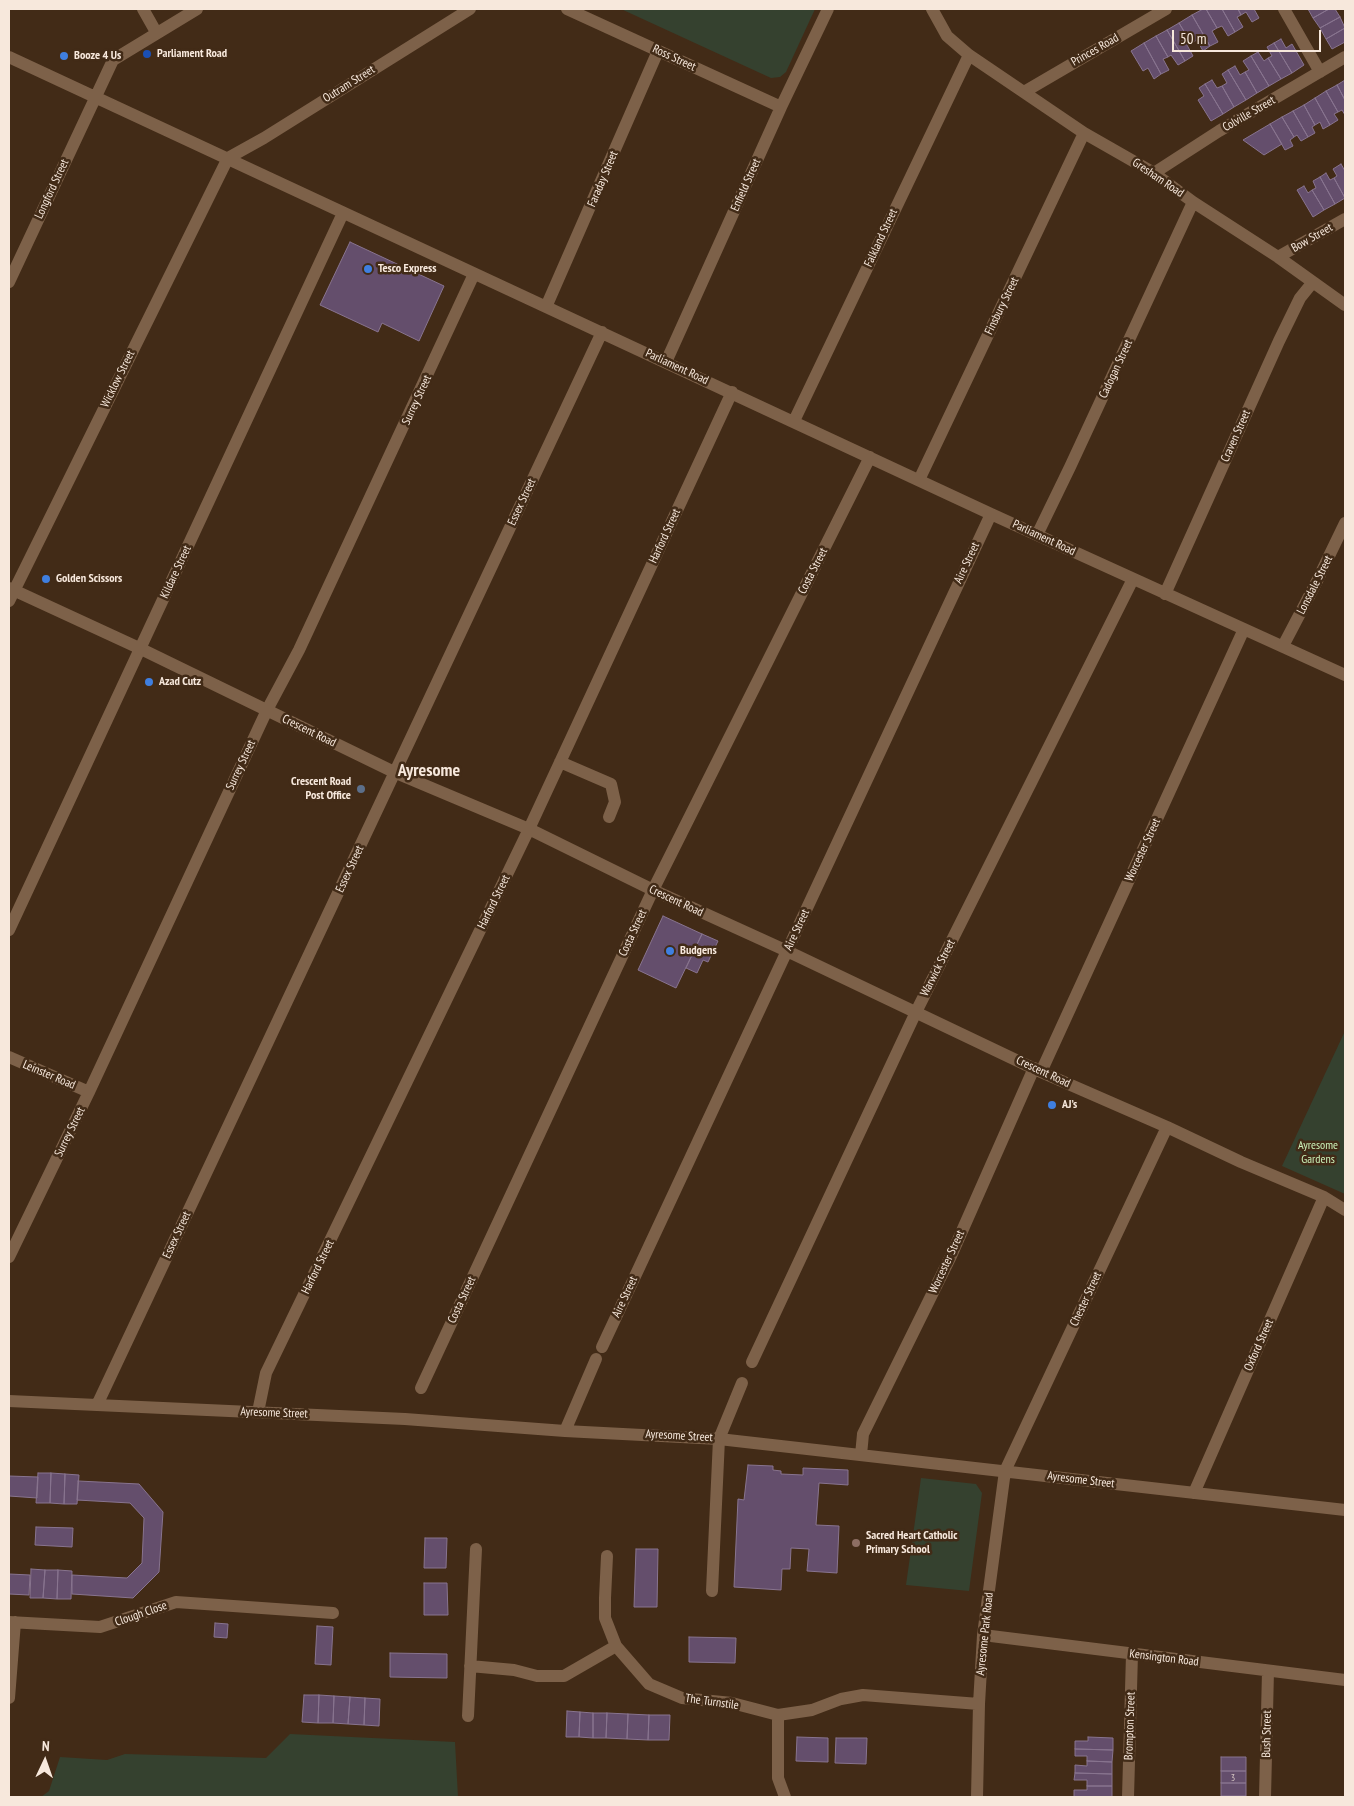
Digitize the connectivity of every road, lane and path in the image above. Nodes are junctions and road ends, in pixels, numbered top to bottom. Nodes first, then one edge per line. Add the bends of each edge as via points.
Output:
1 (144, 9) edge
2 (197, 9) edge
3 (470, 9) edge
4 (566, 9) edge
5 (828, 9) edge
6 (932, 9) edge
7 (1166, 9) edge
8 (1284, 9) edge
9 (156, 32) junction
10 (658, 51) junction
11 (968, 55) junction
12 (9, 57) edge
13 (1345, 57) edge
14 (1320, 72) junction
15 (1024, 92) junction
16 (95, 97) junction
17 (781, 107) junction
18 (1084, 133) junction
19 (228, 158) junction
20 (1154, 173) junction
21 (1194, 202) junction
22 (342, 213) junction
23 (1345, 219) edge
24 (1278, 257) junction
25 (474, 274) junction
26 (9, 282) edge
27 (1313, 282) junction
28 (1345, 305) edge
29 (546, 307) junction
30 (602, 332) junction
31 (666, 362) junction
32 (732, 392) junction
33 (794, 421) junction
34 (870, 457) junction
35 (919, 480) junction
36 (991, 514) junction
37 (1345, 523) edge
38 (1037, 535) junction
39 (1132, 579) junction
40 (10, 593) edge
41 (1165, 594) junction
42 (1244, 629) junction
43 (1283, 646) junction
44 (140, 648) junction
45 (1345, 675) edge
46 (267, 710) junction
47 (560, 762) junction
48 (396, 772) junction
49 (609, 817) dead end
50 (529, 829) junction
51 (653, 890) junction
52 (9, 930) edge
53 (787, 951) junction
54 (916, 1012) junction
55 (9, 1058) edge
56 (1038, 1070) junction
57 (89, 1092) junction
58 (1167, 1127) junction
59 (1324, 1197) junction
60 (1345, 1210) edge
61 (9, 1257) edge
62 (602, 1347) dead end
63 (596, 1359) dead end
64 (752, 1362) dead end
65 (742, 1383) dead end
66 (421, 1388) dead end
67 (9, 1401) edge
68 (97, 1405) junction
69 (258, 1412) junction
70 (564, 1431) junction
71 (719, 1438) junction
72 (861, 1455) junction
73 (1005, 1471) junction
74 (1194, 1493) junction
75 (1345, 1510) edge
76 (476, 1549) dead end
77 (608, 1556) dead end
78 (712, 1591) dead end
79 (333, 1613) dead end
80 (12, 1622) edge
81 (983, 1635) junction
82 (616, 1646) junction
83 (1132, 1654) junction
84 (470, 1666) junction
85 (1268, 1671) junction
86 (1345, 1680) edge
87 (9, 1698) edge
88 (979, 1704) junction
89 (778, 1714) junction
90 (468, 1716) dead end
91 (785, 1797) edge
92 (977, 1797) edge
93 (1128, 1797) edge
94 (1265, 1797) edge

1 - 9 street
2 - 9 street, Longford Street
3 - 19 street, Outram Street
4 - 10 street, Ross Street
5 - 17 street, Enfield Street
6 - 11 street, Gresham Road via 947,36
7 - 15 street, Princes Road
8 - 14 street
9 - 16 street, Longford Street via 113,60
10 - 17 street, Ross Street
10 - 29 street, Faraday Street
11 - 15 street, Gresham Road
11 - 33 street, Falkland Street
12 - 16 street, Parliament Road
13 - 14 street, Colville Street
14 - 20 street, Colville Street
15 - 18 street, Gresham Road
16 - 19 street, Parliament Road
16 - 26 street, Longford Street
17 - 31 street, Enfield Street
18 - 20 street, Gresham Road
18 - 35 street, Finsbury Street
19 - 22 street, Parliament Road
19 - 40 street, Wicklow Street
20 - 21 street, Gresham Road
21 - 24 street, Gresham Road
21 - 38 street, Cadogan Street
22 - 25 street, Parliament Road
22 - 44 street, Kildare Street
23 - 24 street, Bow Street
24 - 27 street, Gresham Road
25 - 29 street, Parliament Road
25 - 46 street, Surrey Street
27 - 28 street, Gresham Road
27 - 41 street, Craven Street via 1300,298 1279,341
29 - 30 street, Parliament Road
30 - 31 street, Parliament Road
30 - 48 street, Essex Street
31 - 32 street, Parliament Road
32 - 33 street, Parliament Road
32 - 47 street, Harford Street
33 - 34 street, Parliament Road
34 - 35 street, Parliament Road
34 - 51 street, Costa Street
35 - 36 street, Parliament Road
36 - 38 street, Parliament Road
36 - 53 street, Aire Street
37 - 43 street, Lonsdale Street
38 - 39 street, Parliament Road
39 - 41 street, Parliament Road
39 - 54 street, Warwick Street
40 - 44 street, Crescent Road
41 - 42 street, Parliament Road
42 - 43 street, Parliament Road
42 - 56 street, Worcester Street
43 - 45 street, Parliament Road
44 - 46 street, Crescent Road
44 - 52 street, Kildare Street
46 - 48 street, Crescent Road
46 - 57 street, Surrey Street
47 - 49 street via 611,784 615,802
47 - 50 street, Harford Street
48 - 50 street, Crescent Road
48 - 68 street, Essex Street
50 - 51 street, Crescent Road
50 - 69 street, Harford Street via 266,1373
51 - 53 street, Crescent Road
51 - 66 street, Costa Street
53 - 54 street, Crescent Road
53 - 62 street, Aire Street
54 - 56 street, Crescent Road
54 - 64 street, Warwick Street
55 - 57 street, Leinster Road
56 - 58 street, Crescent Road
56 - 72 street, Worcester Street via 863,1434
57 - 61 street, Surrey Street
58 - 59 street, Crescent Road
58 - 73 street, Chester Street
59 - 60 street, Crescent Road
59 - 74 street, Oxford Street
63 - 70 street
65 - 71 street
67 - 68 street, Ayresome Street
68 - 69 street, Ayresome Street
69 - 70 street, Ayresome Street
70 - 71 street, Ayresome Street
71 - 72 street, Ayresome Street
71 - 78 street
72 - 73 street, Ayresome Street
73 - 74 street, Ayresome Street
73 - 81 street, Ayresome Park Road
74 - 75 street, Ayresome Street
76 - 84 street
77 - 82 street, The Turnstile via 605,1618
79 - 80 street, Clough Close via 176,1602 100,1627
80 - 87 street
81 - 83 street, Kensington Road
81 - 88 street, Ayresome Park Road
82 - 84 street via 564,1676 537,1676 514,1670
82 - 89 street, The Turnstile via 648,1684 682,1698
83 - 85 street, Kensington Road
83 - 93 street, Brompton Street
84 - 90 street
85 - 86 street, Kensington Road
85 - 94 street, Bush Street
88 - 89 street, The Turnstile via 863,1695 841,1698 812,1710
88 - 92 street, Ayresome Park Road
89 - 91 street via 778,1778

